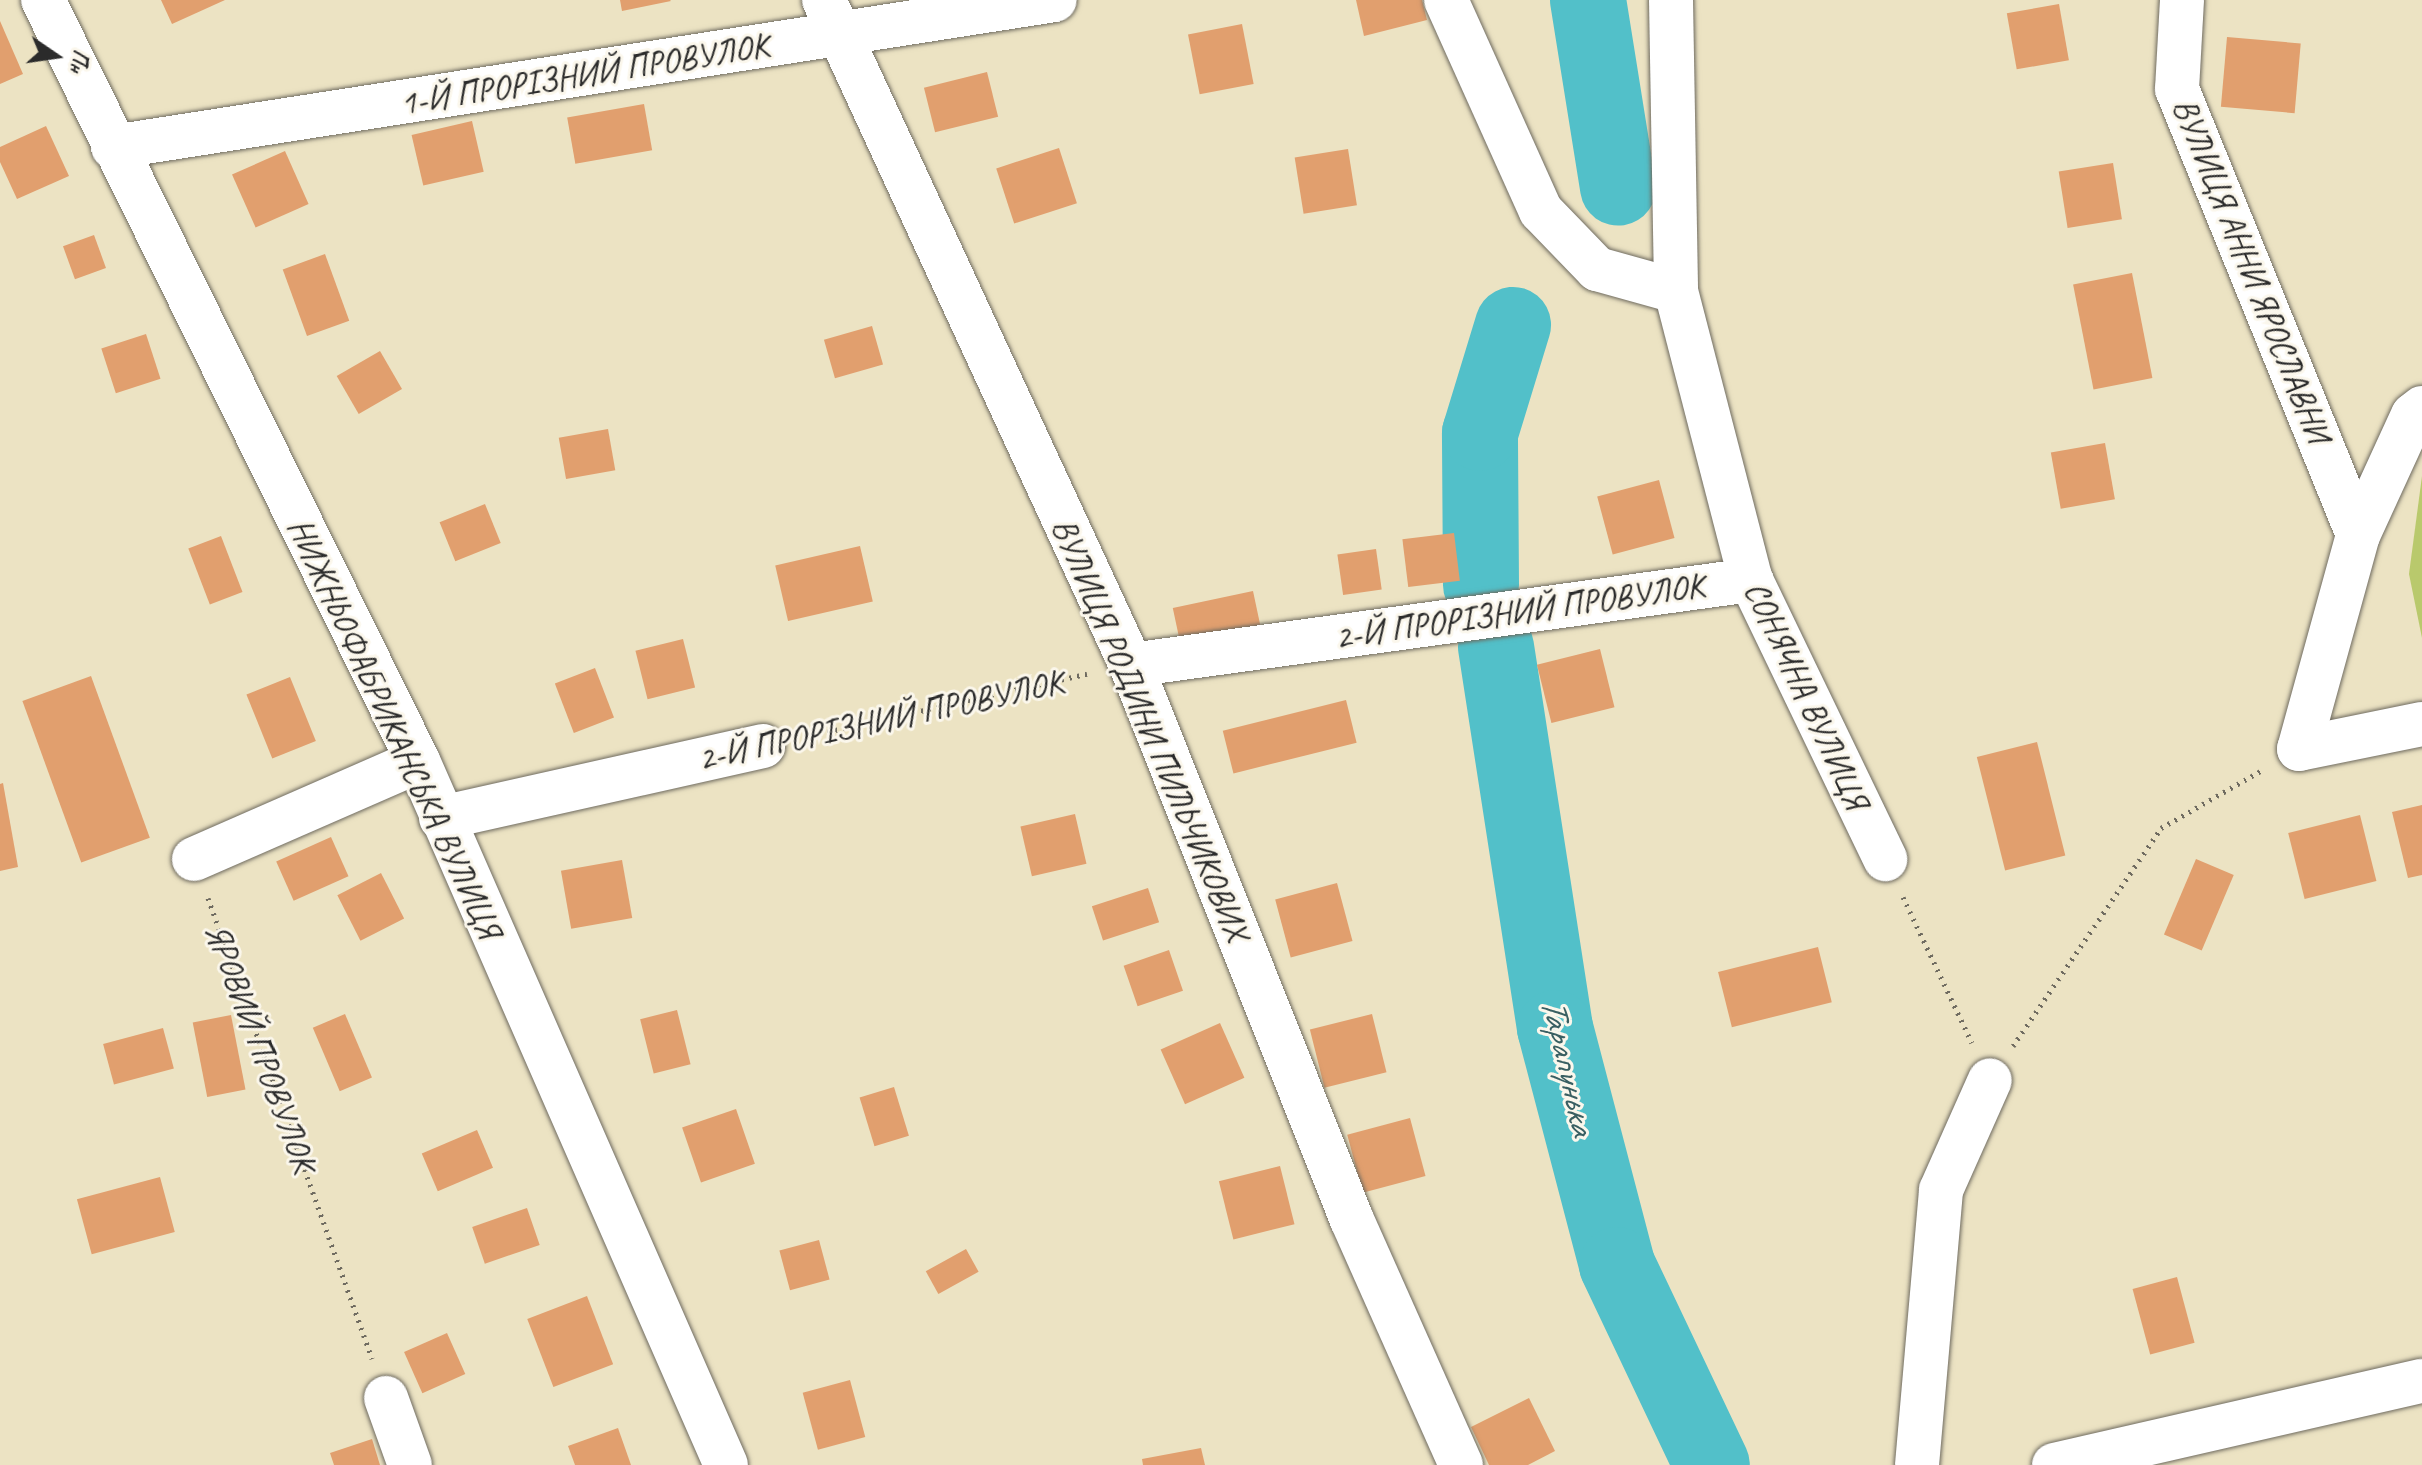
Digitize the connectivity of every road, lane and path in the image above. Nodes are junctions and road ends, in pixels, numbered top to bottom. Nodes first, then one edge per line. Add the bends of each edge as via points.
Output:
1 (43, 0) edge
2 (1055, 0) edge
3 (1446, 0) edge
4 (1671, 0) edge
5 (2182, 0) edge
6 (831, 17) edge
7 (113, 147) junction
8 (1676, 291) junction
9 (2422, 408) edge
10 (2358, 535) junction
11 (1751, 580) junction
12 (1131, 665) junction
13 (2422, 724) edge
14 (763, 746) joint
15 (2299, 749) junction
16 (418, 761) junction
17 (441, 818) junction
18 (194, 859) joint
19 (1885, 859) joint
20 (1990, 1080) junction
21 (2422, 1381) edge
22 (386, 1398) joint
23 (410, 1465) edge
24 (726, 1465) edge
25 (1461, 1465) edge
26 (1917, 1465) edge
27 (2054, 1465) edge

1 - 7 street, НИЖНЬОФАБРИКАНСЬКА ВУЛИЦЯ
2 - 6 street, 1-Й ПРОРІЗНИЙ ПРОВУЛОК
3 - 8 street via 1541,211 1597,269
4 - 8 street, СОНЯЧНА ВУЛИЦЯ
5 - 10 street, ВУЛИЦЯ АННИ ЯРОСЛАВНИ via 2177,89
6 - 7 street, 1-Й ПРОРІЗНИЙ ПРОВУЛОК
6 - 12 street, ВУЛИЦЯ РОДИНИ ПИЛЬЧИКОВИХ
7 - 16 street, НИЖНЬОФАБРИКАНСЬКА ВУЛИЦЯ
8 - 11 street, СОНЯЧНА ВУЛИЦЯ
9 - 10 street via 2413,415
10 - 15 street
11 - 12 street, 2-Й ПРОРІЗНИЙ ПРОВУЛОК
11 - 19 street, СОНЯЧНА ВУЛИЦЯ
12 - 14 path, 2-Й ПРОРІЗНИЙ ПРОВУЛОК
12 - 25 street, ВУЛИЦЯ РОДИНИ ПИЛЬЧИКОВИХ via 1352,1220
13 - 15 street
14 - 17 street, 2-Й ПРОРІЗНИЙ ПРОВУЛОК
15 - 20 path via 2161,828
16 - 17 street, НИЖНЬОФАБРИКАНСЬКА ВУЛИЦЯ
16 - 18 street
17 - 24 street, НИЖНЬОФАБРИКАНСЬКА ВУЛИЦЯ
18 - 22 path, ЯРОВИЙ ПРОВУЛОК
19 - 20 path
20 - 26 street via 1941,1190
21 - 27 street
22 - 23 street

